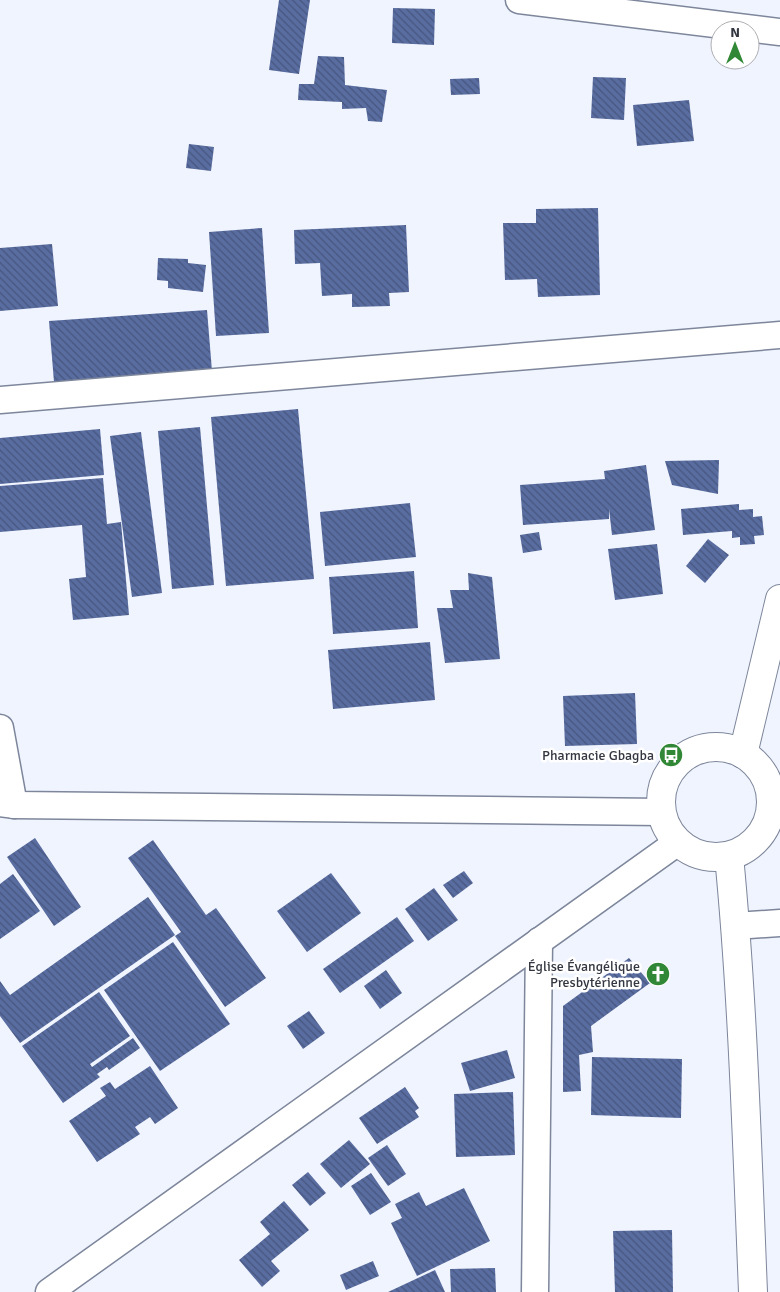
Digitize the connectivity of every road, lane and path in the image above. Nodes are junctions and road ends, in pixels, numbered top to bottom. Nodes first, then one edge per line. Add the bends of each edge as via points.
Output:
1 (519, 0) edge
2 (780, 32) edge
3 (780, 334) edge
4 (0, 400) edge
5 (780, 599) edge
6 (0, 728) edge
7 (743, 754) junction
8 (5, 810) edge
9 (661, 812) junction
10 (678, 842) junction
11 (728, 856) junction
12 (780, 923) edge
13 (735, 926) junction
14 (539, 941) junction
15 (50, 1292) edge
16 (535, 1292) edge
17 (753, 1292) edge

1 - 2 street
3 - 4 street
5 - 7 street
6 - 8 street
7 - 9 street via 727,748 709,747 691,752 666,777 661,794
7 - 11 street via 758,766 768,782 772,801 760,836 746,848
8 - 9 street
9 - 10 street via 667,829
10 - 11 street via 693,852 710,857
10 - 14 street
11 - 13 street
12 - 13 street
13 - 17 street via 743,1034
14 - 15 street
14 - 16 street

